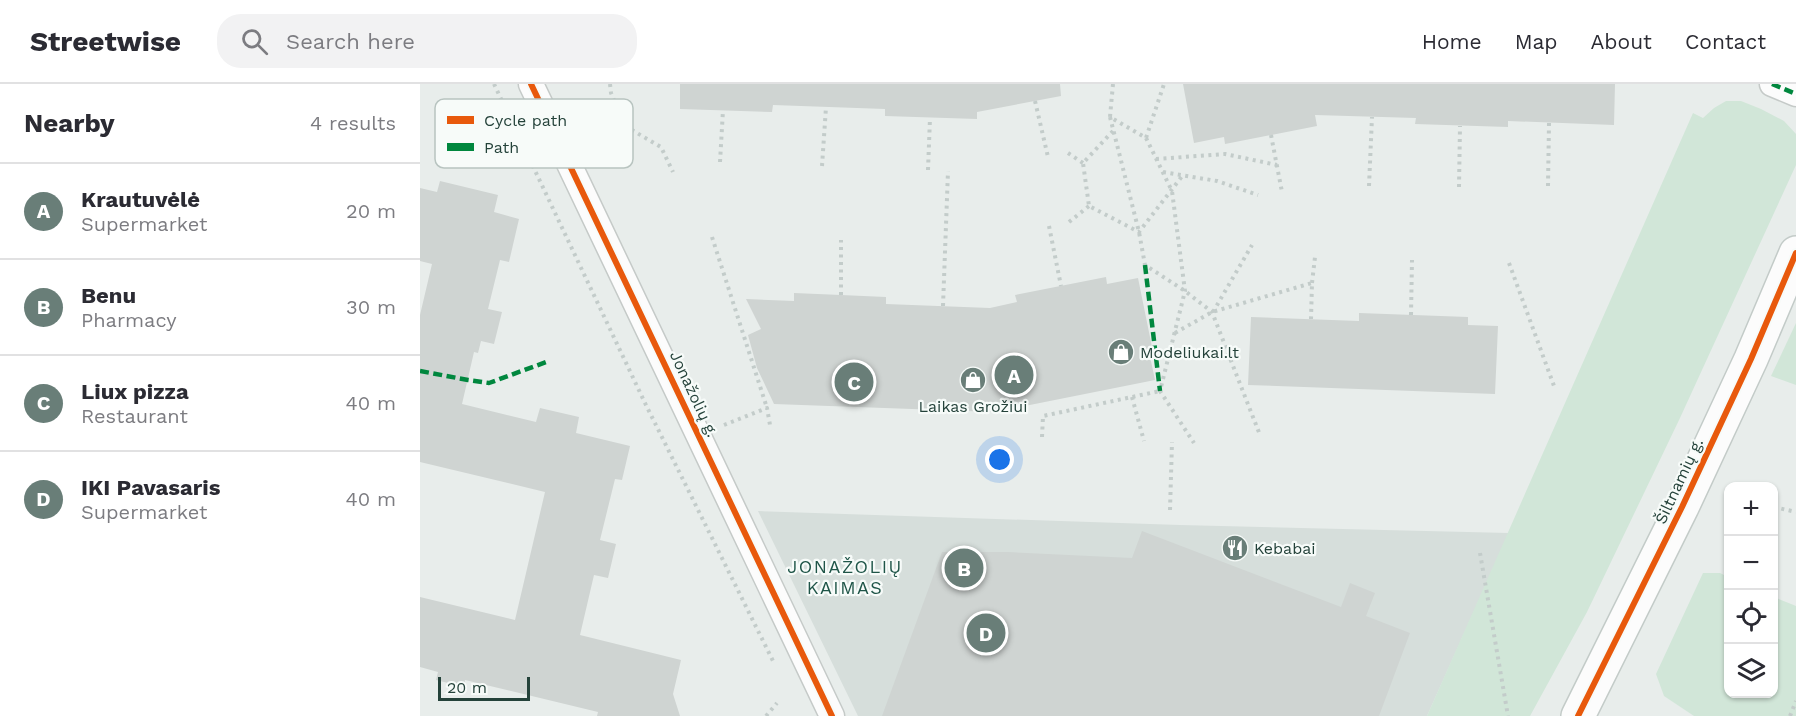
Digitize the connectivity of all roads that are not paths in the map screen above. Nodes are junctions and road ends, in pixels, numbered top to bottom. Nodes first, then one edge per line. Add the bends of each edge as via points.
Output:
1 (531, 84) edge
2 (1773, 84) edge
3 (1796, 94) edge
4 (538, 99) edge
5 (571, 168) edge
6 (1796, 253) edge
7 (832, 716) edge
8 (1578, 716) edge

1 - 4 street, Jonažolių g.
2 - 3 street
5 - 7 street, Jonažolių g.
6 - 8 street, Šiltnamių g. via 1691,489

